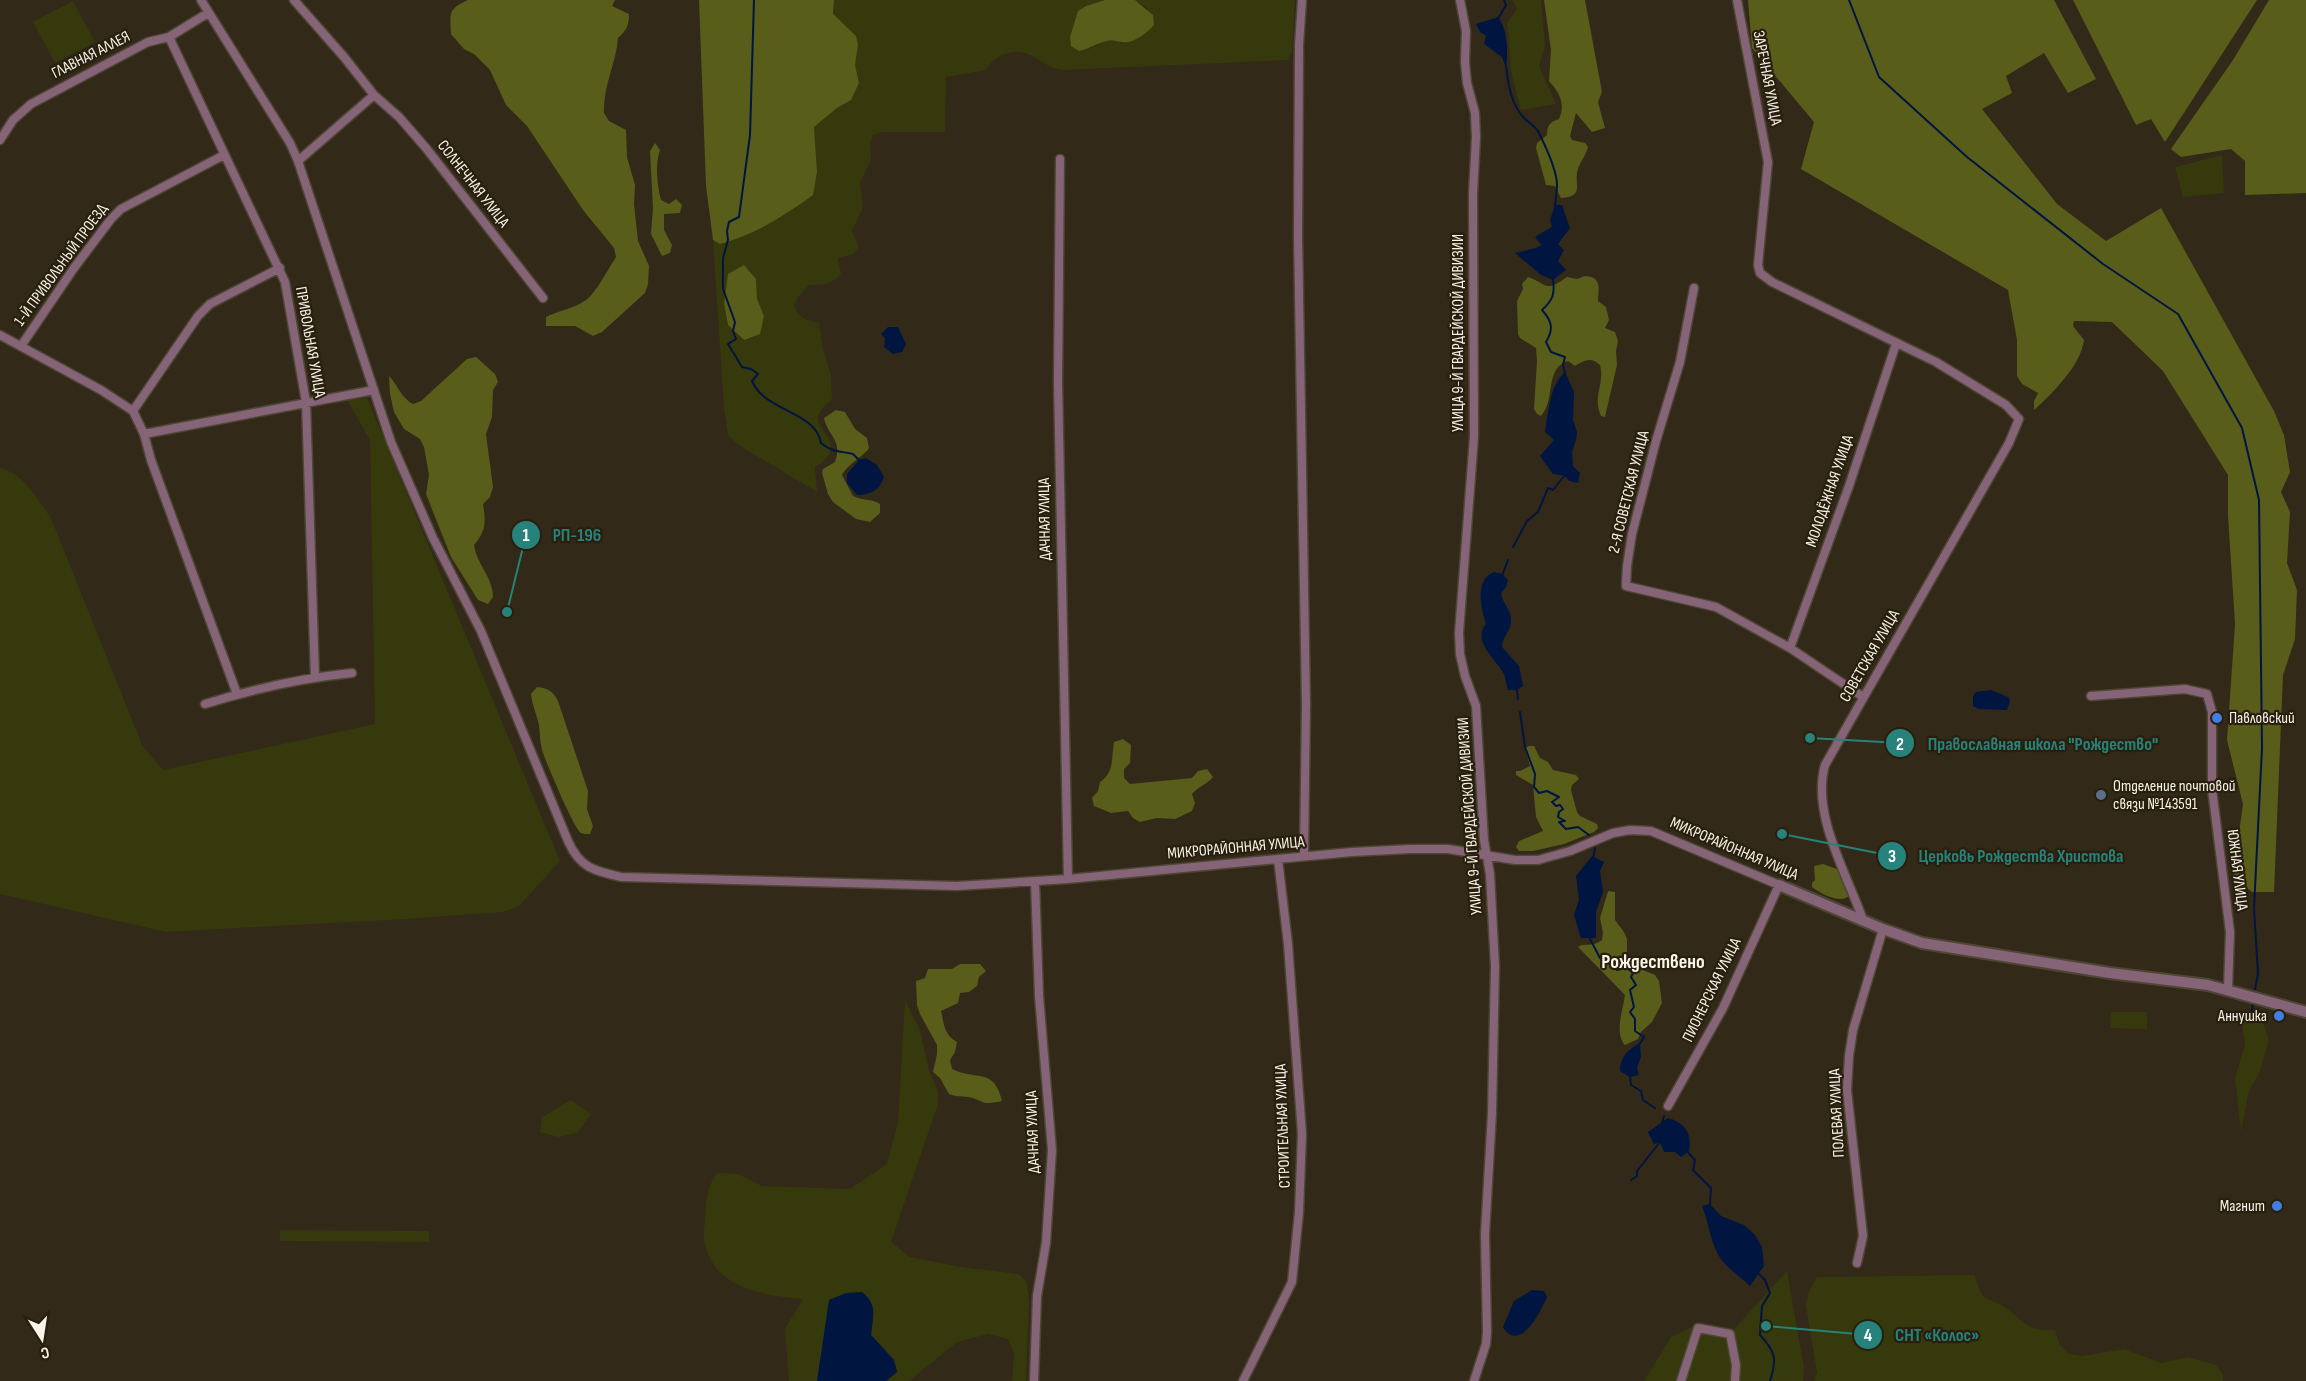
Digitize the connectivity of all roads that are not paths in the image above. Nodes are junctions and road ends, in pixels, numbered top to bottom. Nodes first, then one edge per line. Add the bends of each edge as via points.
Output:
1 (201, 0) edge
2 (294, 0) edge
3 (1302, 0) edge
4 (1460, 0) edge
5 (1737, 0) edge
6 (208, 13) junction
7 (169, 37) junction
8 (374, 94) junction
9 (0, 140) edge
10 (224, 154) junction
11 (1060, 159) dead end
12 (298, 161) junction
13 (280, 268) junction
14 (1694, 288) dead end
15 (543, 298) dead end
16 (0, 335) edge
17 (1896, 344) junction
18 (21, 346) junction
19 (374, 390) junction
20 (306, 402) junction
21 (133, 411) junction
22 (144, 434) junction
23 (1790, 648) junction
24 (352, 673) dead end
25 (315, 677) junction
26 (237, 694) junction
27 (2091, 696) dead end
28 (1863, 697) junction
29 (205, 704) dead end
30 (1486, 854) junction
31 (1304, 856) junction
32 (1278, 859) junction
33 (1068, 879) junction
34 (1035, 881) junction
35 (1779, 885) junction
36 (1863, 920) junction
37 (1883, 929) junction
38 (2228, 989) junction
39 (2306, 1012) edge
40 (1668, 1106) dead end
41 (1857, 1263) dead end
42 (1034, 1381) edge
43 (1243, 1381) edge
44 (1474, 1381) edge
45 (1681, 1381) edge
46 (1735, 1381) edge

1 - 6 street, МИКРОРАЙОННАЯ УЛИЦА
2 - 8 street, СОЛНЕЧНАЯ УЛИЦА
3 - 31 street via 1298,236 1306,704
4 - 30 street, УЛИЦА 9-Й ГВАРДЕЙСКОЙ ДИВИЗИИ via 1476,137 1474,437 1459,633 1465,676 1476,706
5 - 17 street, ЗАРЕЧНАЯ УЛИЦА via 1768,162 1758,248 1760,273
6 - 7 street, ГЛАВНАЯ АЛЛЕЯ
6 - 12 street, МИКРОРАЙОННАЯ УЛИЦА
7 - 9 street, ГЛАВНАЯ АЛЛЕЯ via 148,42 31,104 13,120
7 - 10 street, ПРИВОЛЬНАЯ УЛИЦА
8 - 12 street
8 - 15 street, СОЛНЕЧНАЯ УЛИЦА via 426,148
10 - 13 street, ПРИВОЛЬНАЯ УЛИЦА
10 - 18 street, 1-Й ПРИВОЛЬНЫЙ ПРОЕЗД via 121,209 74,268
11 - 33 street, ДАЧНАЯ УЛИЦА via 1058,382
12 - 19 street, МИКРОРАЙОННАЯ УЛИЦА
13 - 20 street, ПРИВОЛЬНАЯ УЛИЦА
13 - 21 street via 210,304
14 - 23 street, 2-Я СОВЕТСКАЯ УЛИЦА via 1680,362 1632,534 1626,586 1716,607
16 - 18 street
17 - 23 street, МОЛОДЁЖНАЯ УЛИЦА
17 - 28 street, СОВЕТСКАЯ УЛИЦА via 1990,395 2019,419 2009,443
18 - 21 street
19 - 20 street
19 - 34 street, МИКРОРАЙОННАЯ УЛИЦА via 409,484 481,631 574,854 584,865 621,877 937,886
20 - 22 street
20 - 25 street, ПРИВОЛЬНАЯ УЛИЦА
21 - 22 street
22 - 26 street
23 - 28 street, 2-Я СОВЕТСКАЯ УЛИЦА
24 - 25 street
25 - 26 street
26 - 29 street
27 - 38 street, ЮЖНАЯ УЛИЦА via 2185,688 2207,693 2212,712 2212,789 2229,932
28 - 36 street, СОВЕТСКАЯ УЛИЦА via 1825,765 1820,791 1827,824
30 - 31 street, МИКРОРАЙОННАЯ УЛИЦА via 1419,849
30 - 35 street, МИКРОРАЙОННАЯ УЛИЦА via 1539,860 1612,833 1651,831
30 - 44 street, УЛИЦА 9-Й ГВАРДЕЙСКОЙ ДИВИЗИИ via 1495,966 1492,1113 1485,1234 1487,1332
31 - 32 street, МИКРОРАЙОННАЯ УЛИЦА
32 - 33 street, МИКРОРАЙОННАЯ УЛИЦА
32 - 43 street, СТРОИТЕЛЬНАЯ УЛИЦА via 1302,1136 1299,1212 1292,1282
33 - 34 street, МИКРОРАЙОННАЯ УЛИЦА
34 - 42 street, ДАЧНАЯ УЛИЦА via 1039,996 1052,1150 1046,1243 1037,1296
35 - 36 street, МИКРОРАЙОННАЯ УЛИЦА
35 - 40 street, ПИОНЕРСКАЯ УЛИЦА via 1723,1008
36 - 37 street, МИКРОРАЙОННАЯ УЛИЦА
37 - 38 street, МИКРОРАЙОННАЯ УЛИЦА via 1922,943 1960,950
37 - 41 street, ПОЛЕВАЯ УЛИЦА via 1849,1056 1847,1090 1863,1236
38 - 39 street, МИКРОРАЙОННАЯ УЛИЦА
45 - 46 street via 1698,1328 1730,1334

